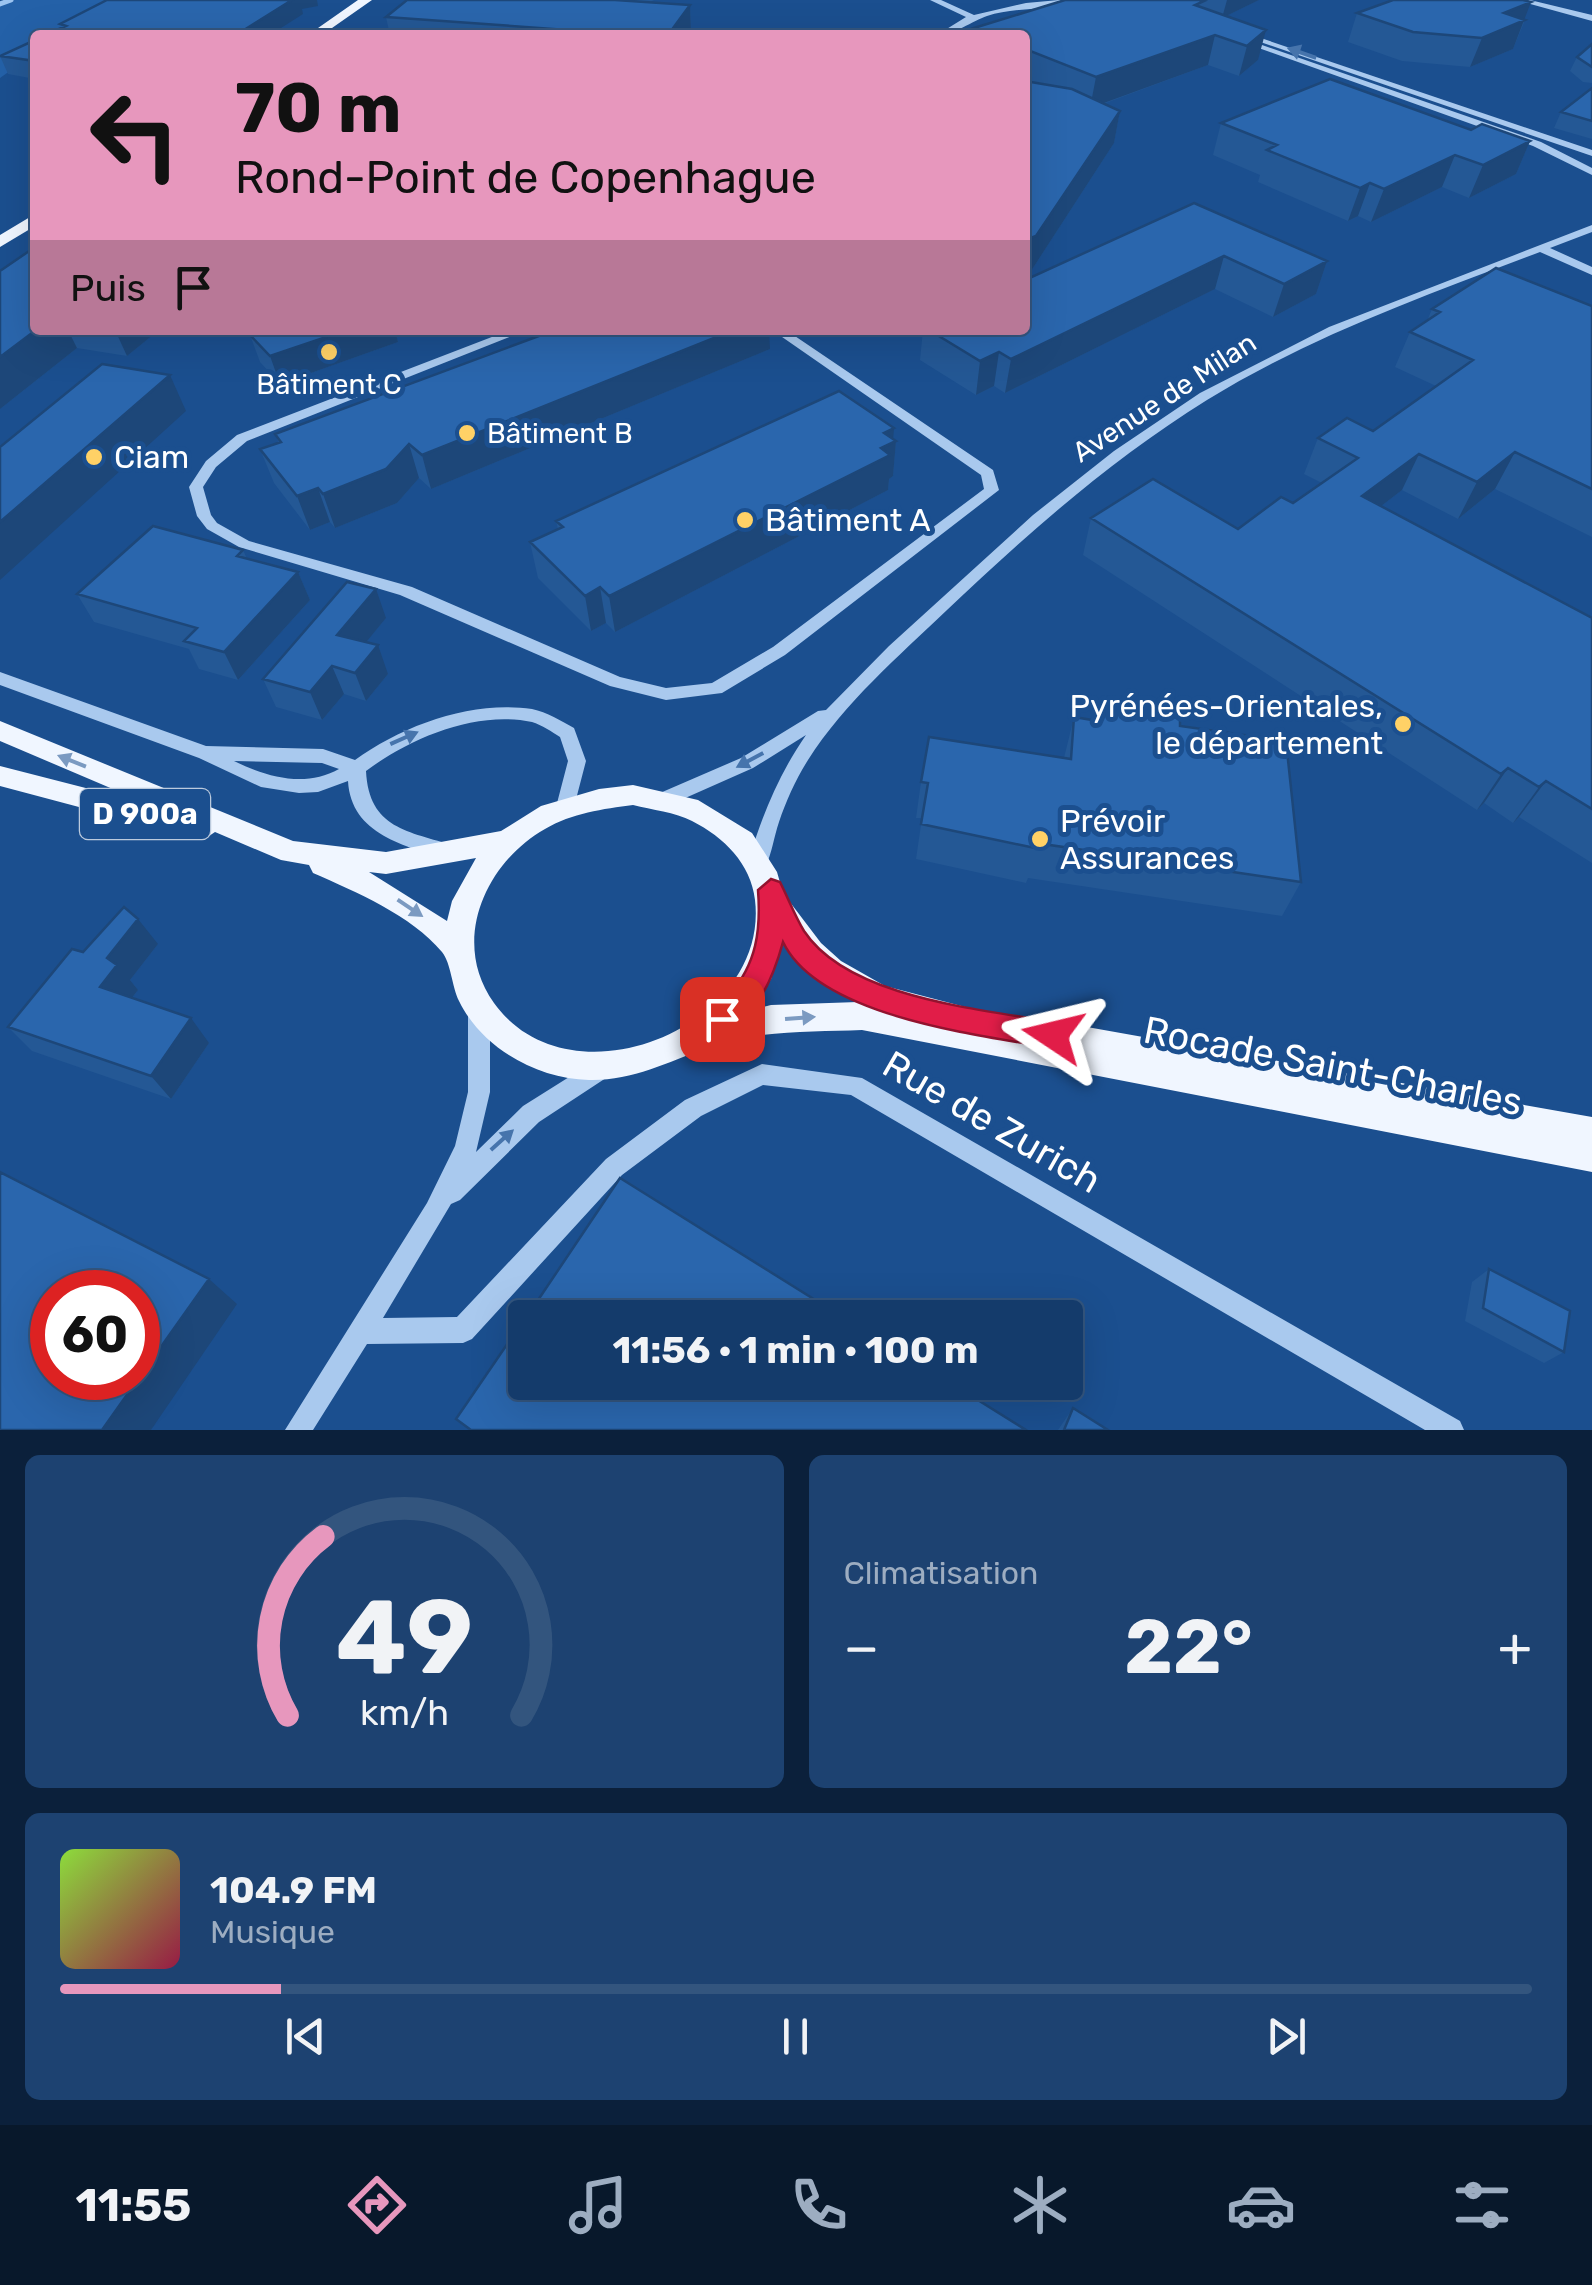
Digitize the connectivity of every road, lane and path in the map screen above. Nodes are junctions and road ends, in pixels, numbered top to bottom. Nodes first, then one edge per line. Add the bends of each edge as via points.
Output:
1 (366, 0) edge
2 (934, 0) edge
3 (1520, 0) edge
4 (1073, 1) edge
5 (1088, 2) edge
6 (1592, 18) edge
7 (976, 20) junction
8 (321, 30) edge
9 (953, 30) edge
10 (961, 30) edge
11 (970, 30) edge
12 (1236, 30) edge
13 (1223, 33) edge
14 (1592, 154) edge
15 (1592, 169) edge
16 (30, 222) edge
17 (1592, 228) edge
18 (0, 242) edge
19 (1541, 248) junction
20 (1592, 270) edge
21 (508, 335) edge
22 (785, 335) edge
23 (0, 678) edge
24 (829, 713) junction
25 (0, 732) edge
26 (206, 753) junction
27 (357, 768) junction
28 (0, 776) edge
29 (667, 798) junction
30 (565, 806) junction
31 (508, 841) junction
32 (291, 852) junction
33 (454, 854) junction
34 (759, 860) junction
35 (771, 890) junction
36 (457, 948) junction
37 (480, 1012) junction
38 (704, 1035) junction
39 (604, 1066) junction
40 (1592, 1133) edge
41 (1592, 1156) edge
42 (436, 1211) junction
43 (360, 1331) junction
44 (298, 1430) edge
45 (1450, 1430) edge

1 - 8 main road
2 - 7 street
3 - 6 street
4 - 5 street
4 - 7 street
7 - 9 street
7 - 10 street
7 - 11 street
14 -> 12 street
13 - 15 street via 1552,145
16 - 18 main road
17 - 19 street, Avenue de Milan
19 - 20 street
19 - 24 street, Avenue de Milan via 1318,336 1247,371 1134,442 1036,517
21 - 22 street via 242,438 196,486 204,516 244,544 406,591 616,682 666,694 716,689 779,650 992,490 988,472
23 - 26 street
24 -> 29 street, Avenue de Milan via 747,763
24 - 34 street, Avenue de Milan via 788,772
32 -> 25 main road
26 - 27 street via 323,756
26 - 27 street via 248,779 278,786 303,788
27 -> 30 street via 382,747 422,730 535,716 568,732 578,760
27 - 33 street via 356,790 366,816
28 - 32 main road, D 900a
29 - 30 main road via 633,795
29 - 34 main road via 736,832
30 - 31 main road
31 - 33 main road, D 900a
31 - 36 main road via 480,872 462,908
32 - 33 main road, D 900a via 386,863
32 -> 36 main road, D 900a via 375,886 418,912
34 - 35 main road
35 - 38 main road via 774,928 763,967 740,1004
35 - 40 main road, Rocade Saint-Charles via 796,941 827,971 870,994
36 - 37 main road via 463,981
37 - 39 main road via 512,1042 554,1060
37 - 42 street via 479,1092 466,1148
38 - 39 main road via 657,1057
38 -> 41 main road, Rocade Saint-Charles via 772,1019 862,1016
42 -> 39 street via 531,1114
42 - 43 street
43 - 44 street
43 - 45 street, Rue de Zurich via 463,1330 614,1167 693,1108 762,1074 802,1077 854,1085

